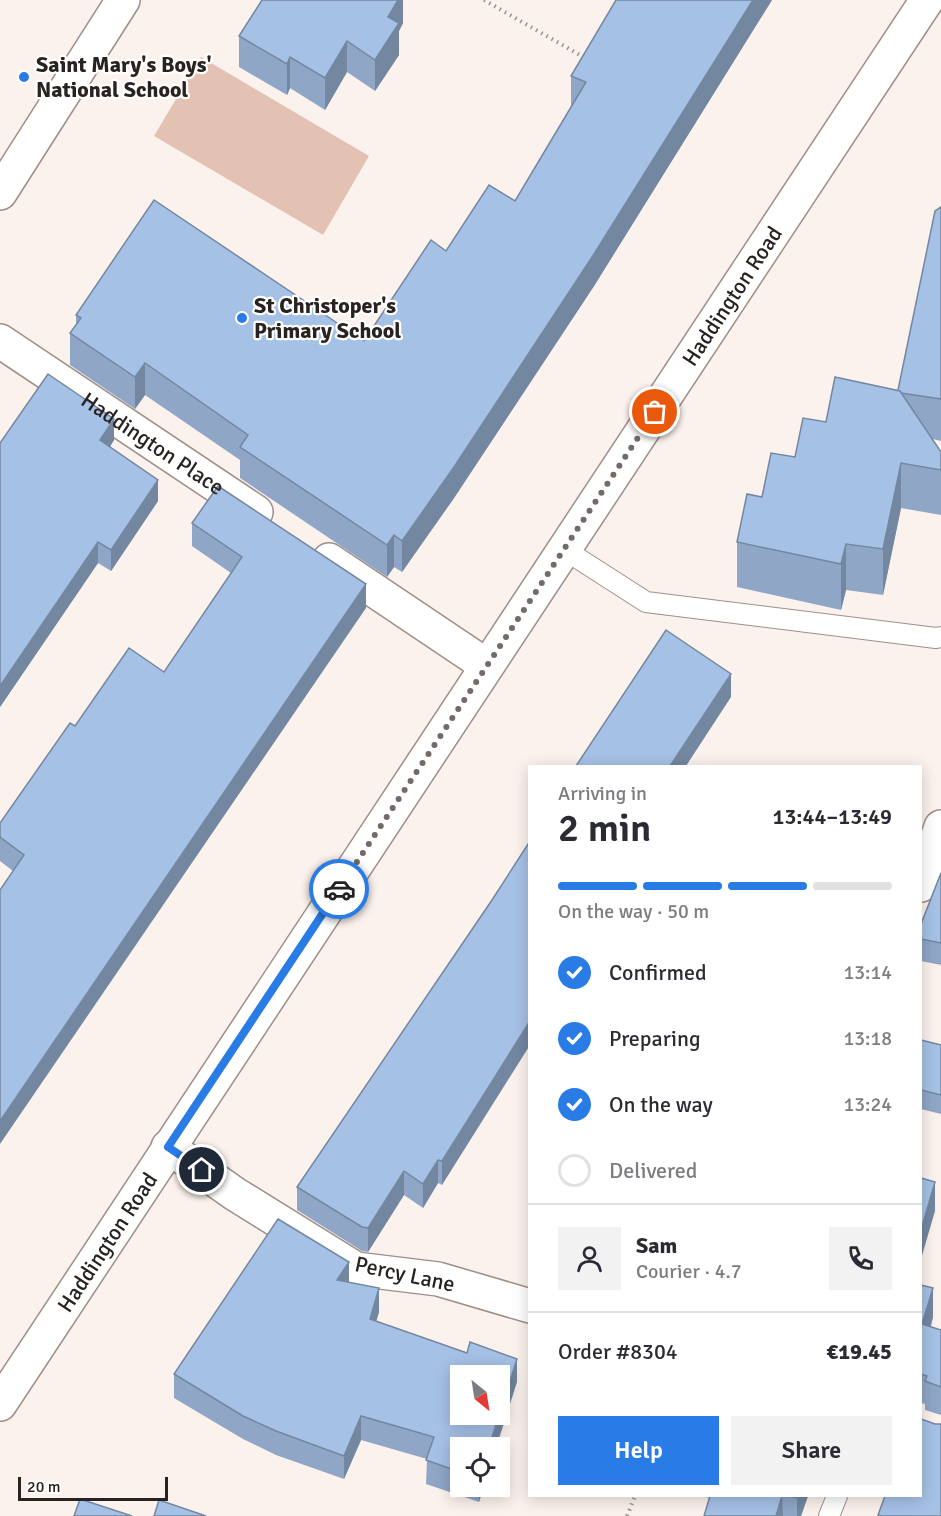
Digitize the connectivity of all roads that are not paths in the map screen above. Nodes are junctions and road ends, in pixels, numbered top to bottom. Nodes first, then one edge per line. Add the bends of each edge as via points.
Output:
1 (123, 0) edge
2 (927, 0) edge
3 (0, 193) edge
4 (0, 340) edge
5 (278, 527) edge
6 (308, 547) edge
7 (565, 550) junction
8 (941, 637) edge
9 (487, 666) junction
10 (941, 827) edge
11 (922, 882) edge
12 (168, 1147) junction
13 (528, 1305) edge
14 (0, 1404) edge
15 (837, 1497) edge
16 (829, 1516) edge

1 - 3 main road
2 - 7 main road, Haddington Road
4 - 5 main road, Haddington Place
6 - 9 main road
7 - 8 lane via 646,602
7 - 9 main road, Haddington Road
9 - 12 main road, Haddington Road
10 - 11 main road
12 - 13 main road, Percy Lane via 356,1269 438,1279
12 - 14 main road, Haddington Road
15 - 16 lane

